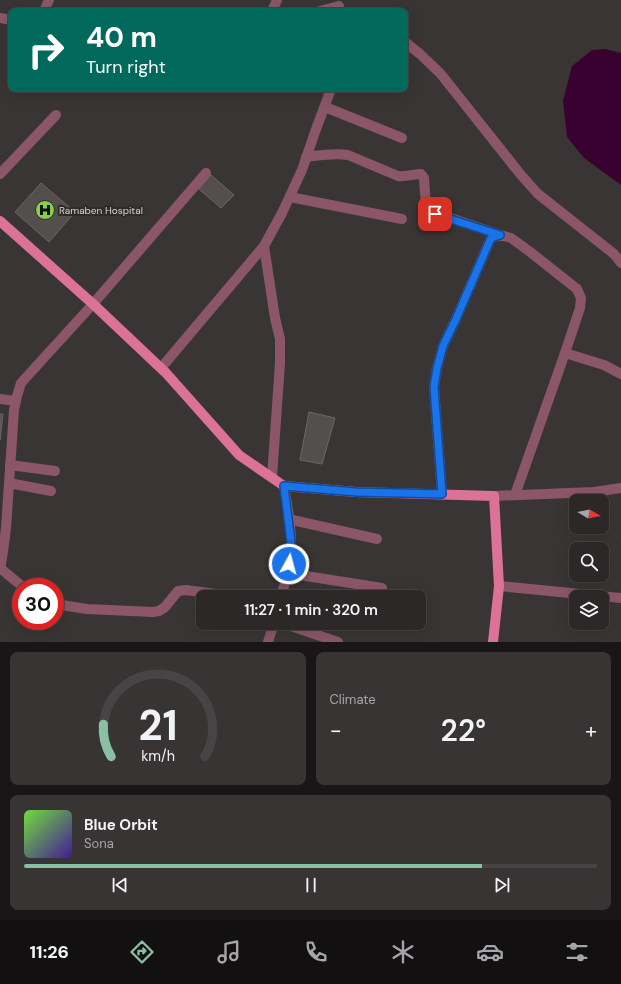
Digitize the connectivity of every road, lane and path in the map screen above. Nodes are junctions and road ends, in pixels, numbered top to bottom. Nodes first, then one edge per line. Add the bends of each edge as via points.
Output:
1 (408, 44) edge
2 (330, 92) edge
3 (325, 107) junction
4 (56, 115) dead end
5 (402, 138) dead end
6 (306, 157) junction
7 (206, 173) dead end
8 (0, 174) edge
9 (290, 197) junction
10 (402, 219) dead end
11 (0, 221) edge
12 (500, 235) junction
13 (264, 246) junction
14 (621, 263) edge
15 (93, 304) junction
16 (565, 353) junction
17 (161, 368) junction
18 (621, 374) edge
19 (0, 399) edge
20 (16, 401) junction
21 (10, 465) junction
22 (55, 471) dead end
23 (272, 478) junction
24 (9, 484) junction
25 (284, 486) junction
26 (621, 488) edge
27 (51, 491) dead end
28 (442, 494) junction
29 (515, 495) junction
30 (494, 496) junction
31 (4, 510) edge
32 (288, 519) junction
33 (377, 539) dead end
34 (0, 569) edge
35 (287, 573) junction
36 (12, 578) edge
37 (499, 586) junction
38 (382, 588) dead end
39 (283, 590) edge
40 (196, 591) edge
41 (621, 598) edge
42 (64, 605) edge
43 (272, 630) edge
44 (303, 630) edge
45 (268, 642) edge
46 (338, 642) edge
47 (493, 642) edge

1 - 14 street via 440,73 538,194 614,254
2 - 3 street
3 - 5 street
3 - 6 street
4 - 8 street
6 - 9 street
6 - 12 street via 340,154 398,176 421,174 424,178 426,206 430,211
7 - 15 street
9 - 10 street
9 - 13 street
11 - 15 main road
12 - 16 street via 512,238 577,289 581,298 580,308
12 - 28 street via 491,238 443,346 437,368 434,387
13 - 17 street
13 - 23 street via 280,339
15 - 17 main road
15 - 20 street via 21,384
16 - 18 street via 604,365
16 - 29 street
17 - 23 main road via 239,455
19 - 20 street
20 - 21 street
21 - 22 street
21 - 24 street
23 - 25 main road
24 - 27 street
24 - 31 street
25 - 28 main road via 356,492
25 - 32 street
26 - 29 street via 594,492
28 - 30 main road
29 - 30 street
30 - 37 main road
31 - 34 street
32 - 33 street
32 - 35 street via 291,542
34 - 36 street
35 - 38 street
35 - 39 street
37 - 41 street
37 - 47 main road
40 - 42 street via 178,591 165,608 153,612
43 - 45 street
44 - 46 street

